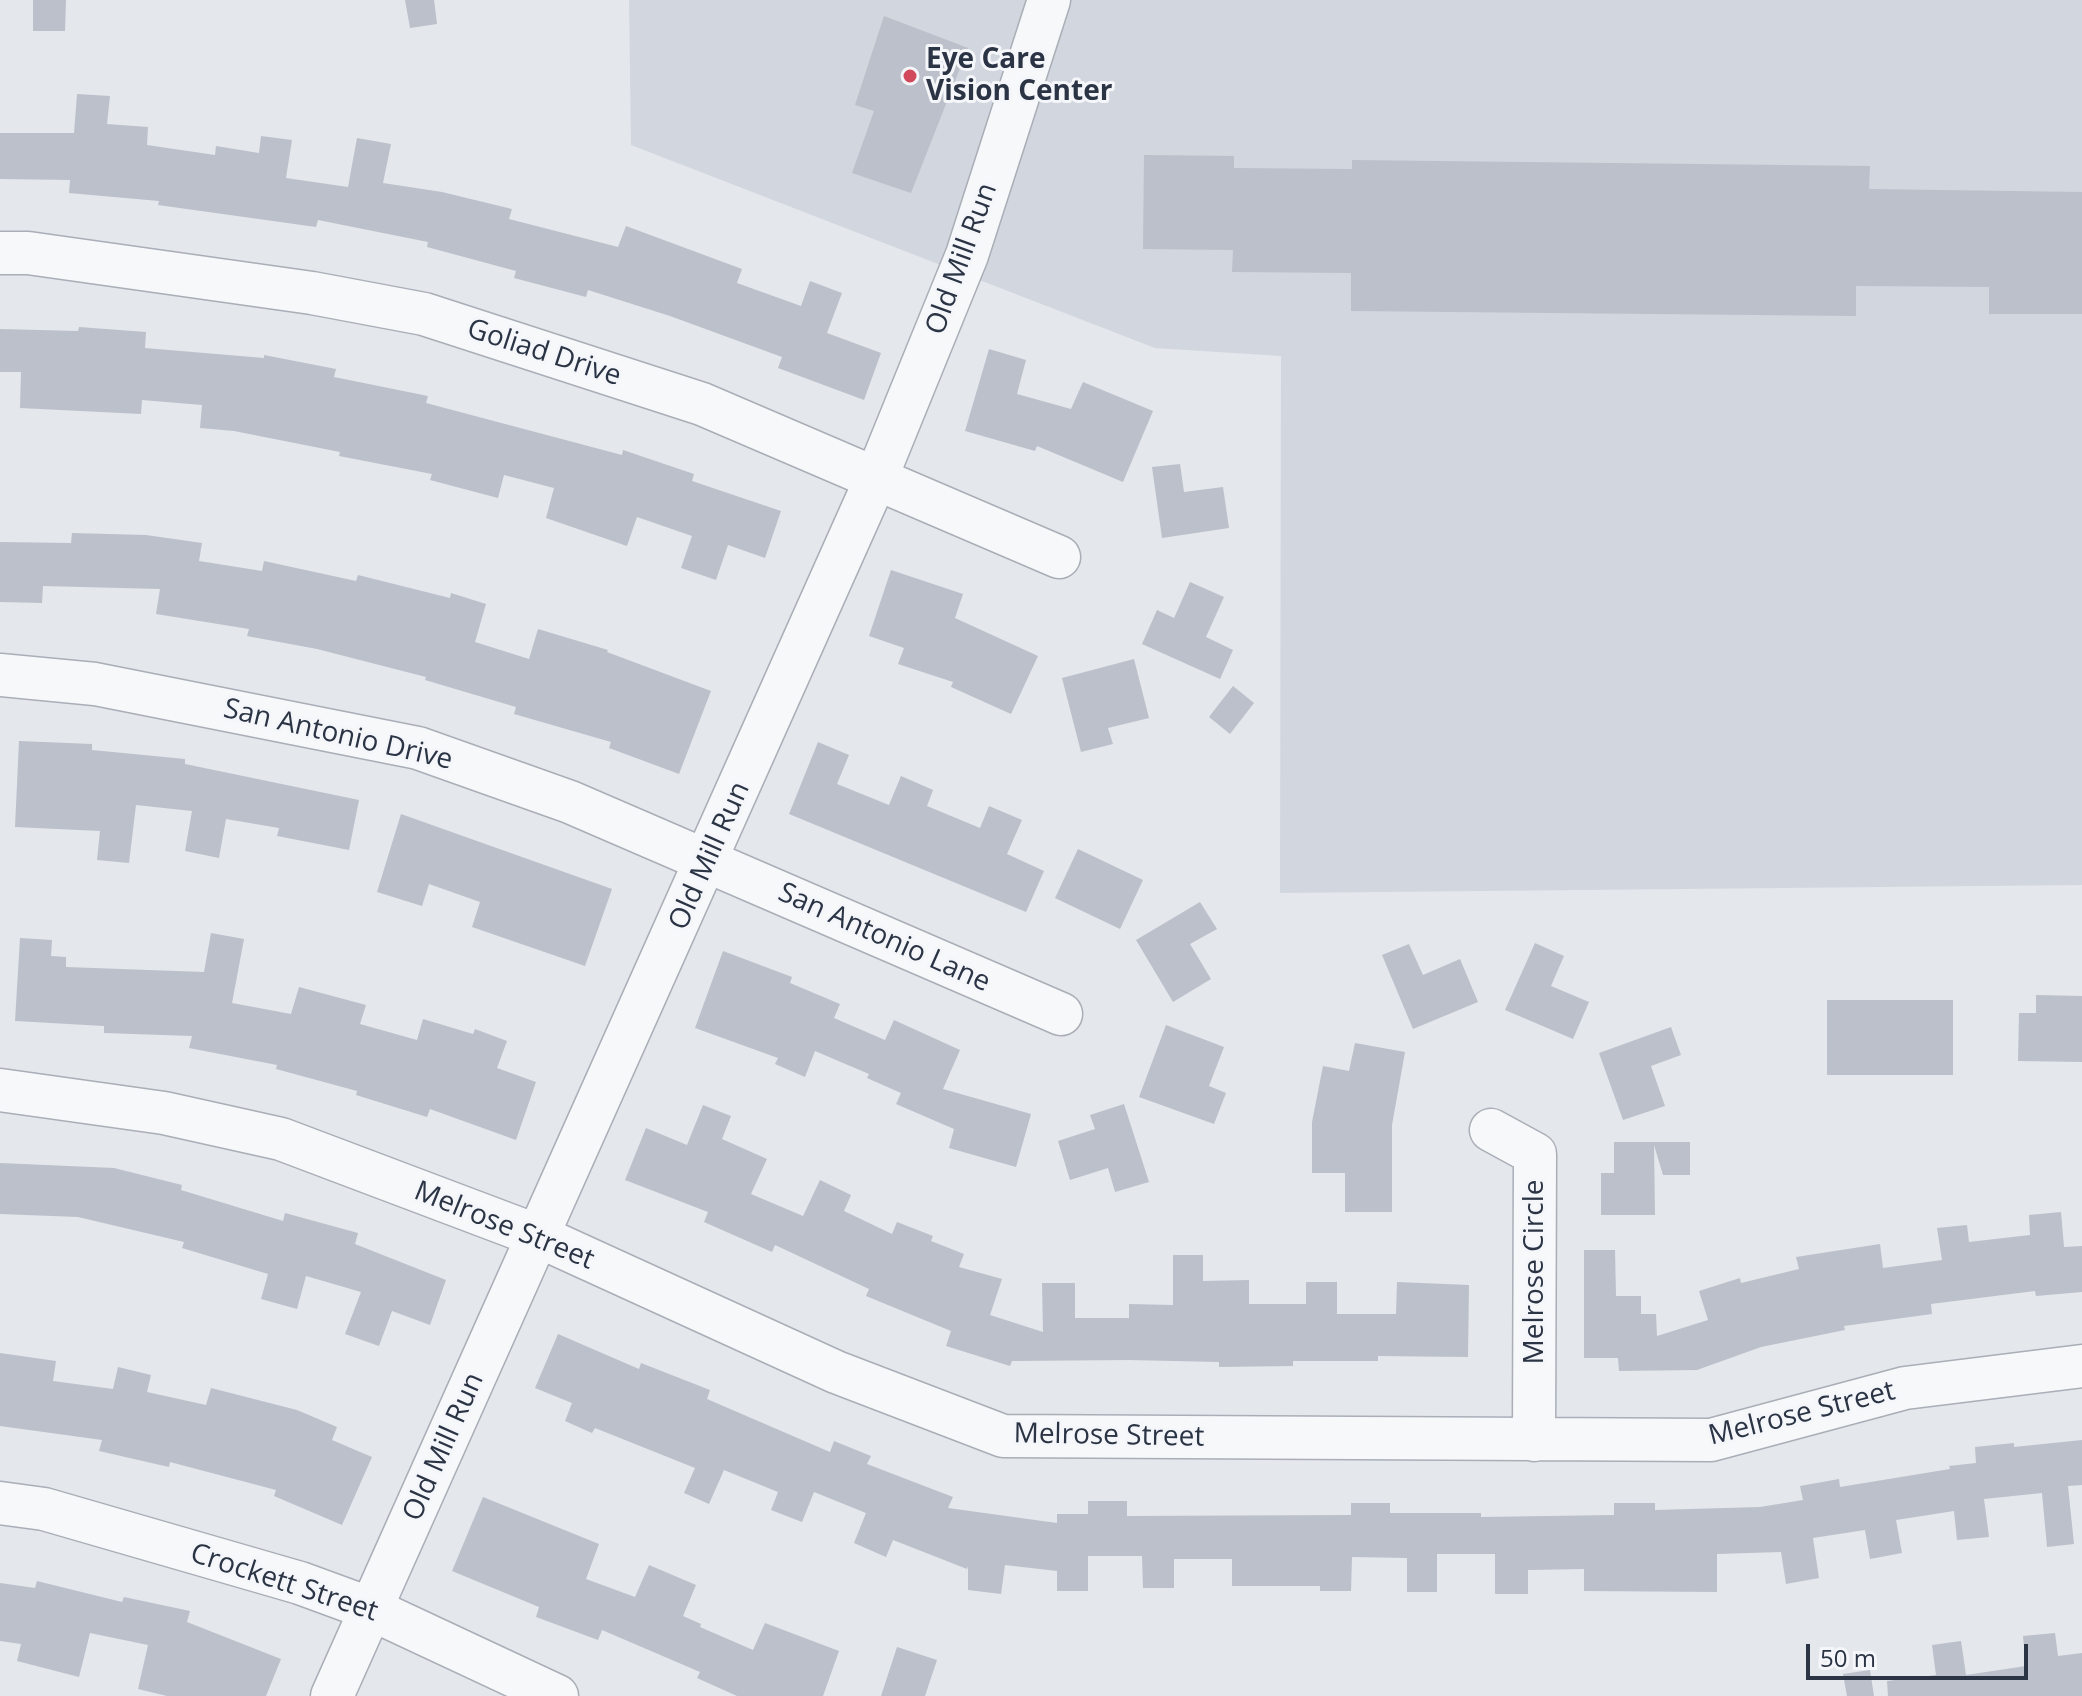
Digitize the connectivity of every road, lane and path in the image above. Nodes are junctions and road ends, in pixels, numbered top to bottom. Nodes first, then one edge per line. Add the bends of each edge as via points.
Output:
1 (1049, 0) edge
2 (0, 253) edge
3 (875, 481) junction
4 (1059, 557) dead end
5 (0, 675) edge
6 (708, 860) junction
7 (1061, 1014) dead end
8 (0, 1090) edge
9 (1491, 1130) dead end
10 (538, 1236) junction
11 (2082, 1366) edge
12 (1534, 1440) junction
13 (0, 1503) edge
14 (371, 1609) junction
15 (332, 1696) edge
16 (557, 1696) edge

1 - 3 street, Old Mill Run via 967,255
2 - 3 street, Goliad Drive via 312,293 424,314 702,404
3 - 4 street, Goliad Drive
3 - 6 street, Old Mill Run
5 - 6 street, San Antonio Drive via 95,684 418,748 570,802
6 - 7 street, San Antonio Lane
6 - 10 street, Old Mill Run
8 - 10 street, Melrose Street via 164,1113 281,1139
9 - 12 street, Melrose Circle via 1535,1154
10 - 12 street, Melrose Street via 836,1372 1003,1436
10 - 14 street, Old Mill Run
11 - 12 street, Melrose Street via 1905,1388 1711,1440
13 - 14 street, Crockett Street via 44,1509 300,1583
14 - 15 street, Old Mill Run
14 - 16 street, Crockett Street

